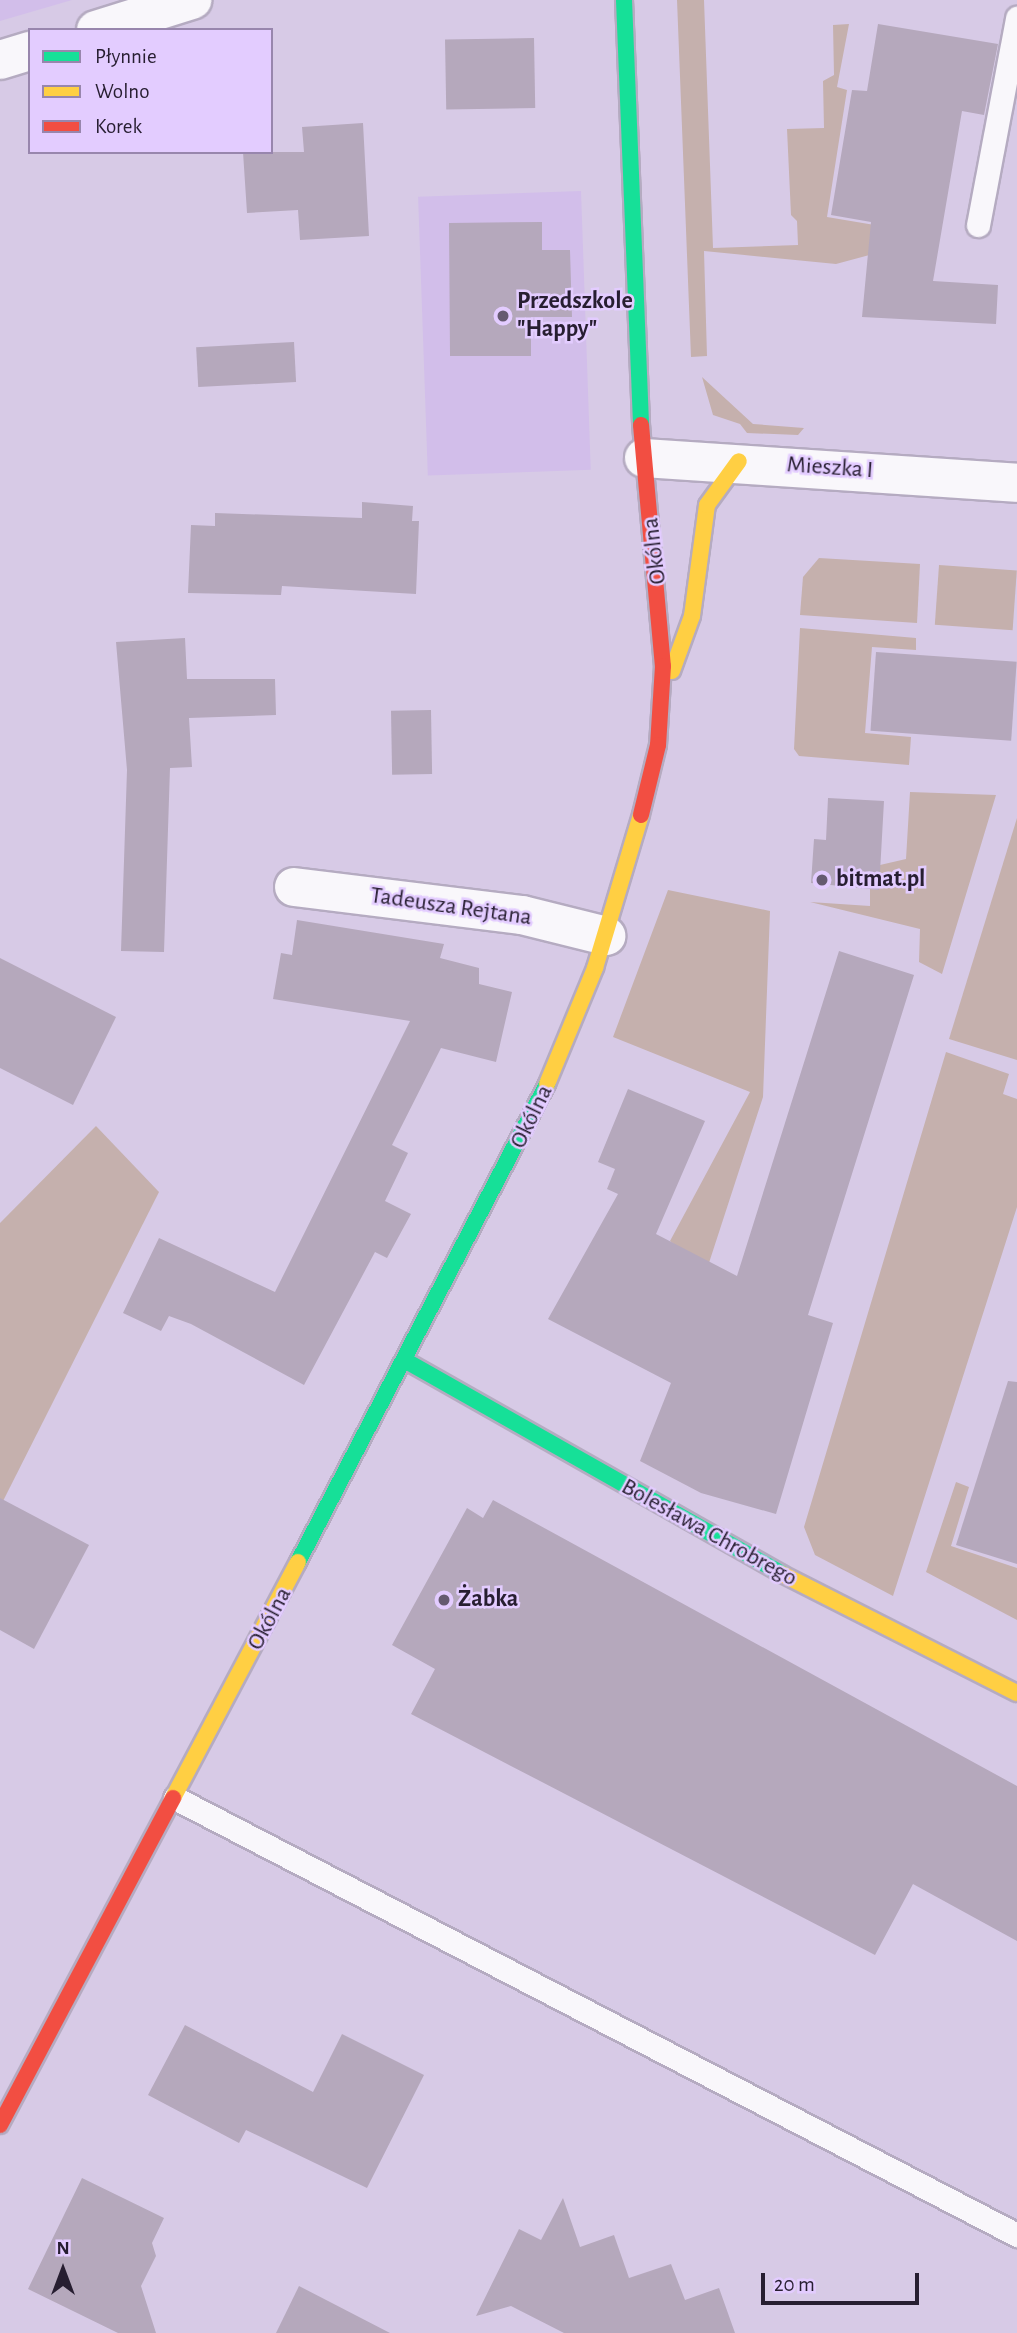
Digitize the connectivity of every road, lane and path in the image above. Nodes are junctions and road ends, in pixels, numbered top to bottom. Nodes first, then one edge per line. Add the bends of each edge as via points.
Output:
1 (192, 0) edge
2 (624, 0) edge
3 (1017, 18) edge
4 (102, 28) edge
5 (28, 52) edge
6 (0, 60) edge
7 (978, 225) dead end
8 (644, 458) junction
9 (739, 461) junction
10 (1017, 483) edge
11 (663, 696) junction
12 (294, 887) dead end
13 (606, 936) junction
14 (407, 1361) junction
15 (1017, 1693) edge
16 (175, 1798) junction
17 (0, 2125) edge
18 (1017, 2235) edge

1 - 4 street
2 - 8 street, Okólna
3 - 7 lane
5 - 6 street
8 - 9 street, Mieszka I
8 - 11 street, Okólna via 660,598
9 - 10 street, Mieszka I
9 - 11 street via 707,505 699,533 692,616
11 - 13 street, Okólna via 652,778
12 - 13 street, Tadeusza Rejtana via 522,915
13 - 14 street, Okólna via 539,1106
14 - 15 street, Bolesława Chrobrego via 770,1569
14 - 16 street, Okólna
16 - 17 street, Okólna
16 - 18 lane

